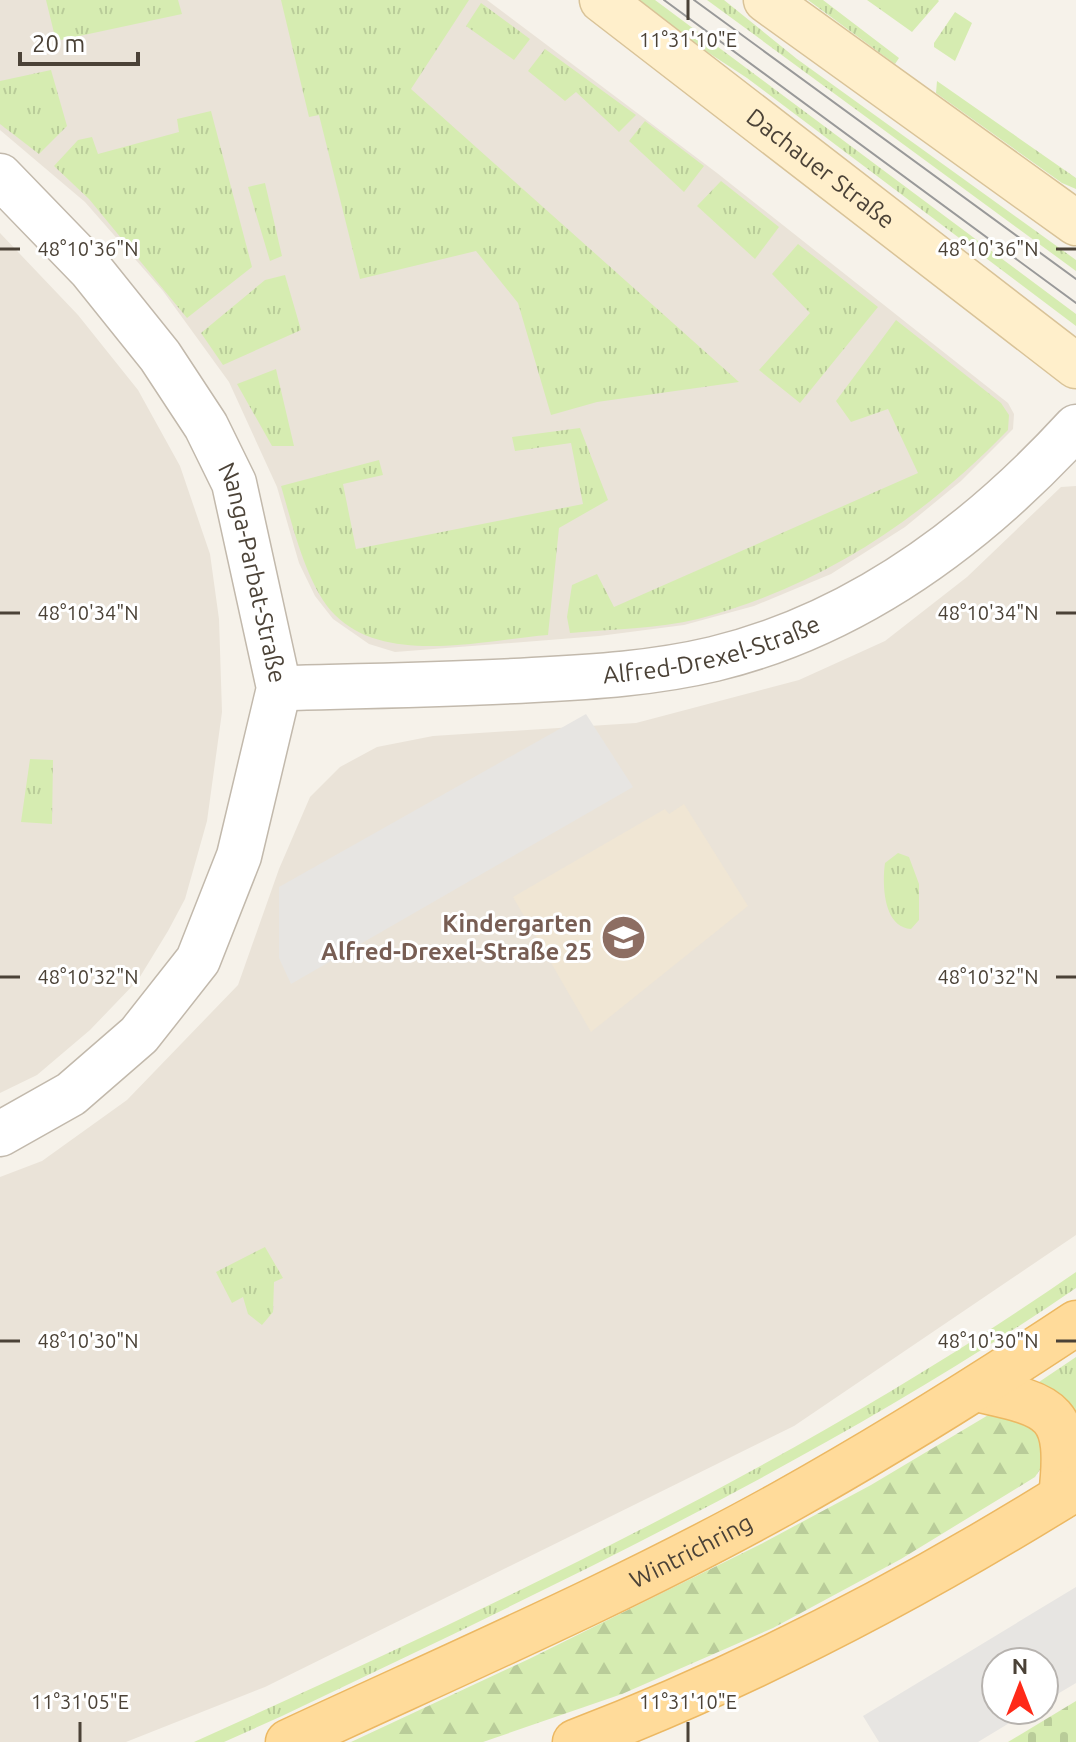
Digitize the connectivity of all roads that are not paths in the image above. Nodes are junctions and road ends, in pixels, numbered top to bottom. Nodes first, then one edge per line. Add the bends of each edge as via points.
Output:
1 (602, 0) edge
2 (766, 0) edge
3 (0, 176) edge
4 (1076, 223) edge
5 (1076, 366) edge
6 (1076, 427) edge
7 (279, 688) junction
8 (0, 1134) edge
9 (1076, 1323) edge
10 (976, 1389) junction
11 (1068, 1492) edge
12 (288, 1742) edge
13 (575, 1742) edge

1 - 5 main road, Dachauer Straße
2 - 4 main road
3 - 7 street, Nanga-Parbat-Straße via 91,270 160,356 206,426 234,483
6 - 7 street, Alfred-Drexel-Straße via 949,547 890,587 808,626 715,659 624,675
7 - 8 street, Nanga-Parbat-Straße via 239,856 198,960 139,1035 71,1094
9 - 10 main road, Wintrichring
10 - 11 main road via 1024,1400 1043,1408 1057,1423 1064,1438
10 - 12 main road, Wintrichring via 781,1504 594,1599
11 - 13 main road via 906,1590 741,1674

